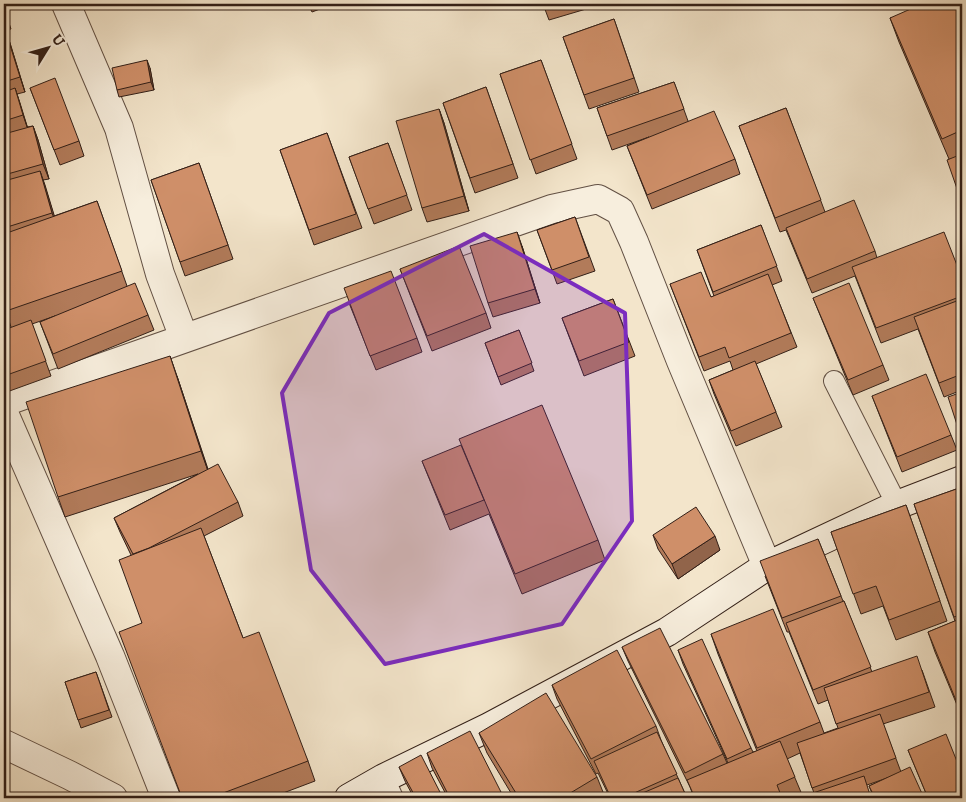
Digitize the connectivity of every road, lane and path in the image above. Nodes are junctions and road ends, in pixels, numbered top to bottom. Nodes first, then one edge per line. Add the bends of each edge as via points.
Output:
1 (66, 4) edge
2 (184, 338) junction
3 (834, 381) dead end
4 (4, 402) edge
5 (4, 413) edge
6 (962, 480) edge
7 (897, 505) junction
8 (767, 566) junction
9 (4, 744) edge
10 (388, 788) edge
11 (113, 798) edge
12 (166, 798) edge
13 (349, 798) edge

1 - 2 street via 119,128 160,274
2 - 4 street
2 - 8 street via 552,209 598,199 620,211
3 - 7 lane
5 - 12 street via 110,656
6 - 7 street
7 - 8 street
8 - 10 street via 667,632 488,727
9 - 11 street
10 - 13 street

